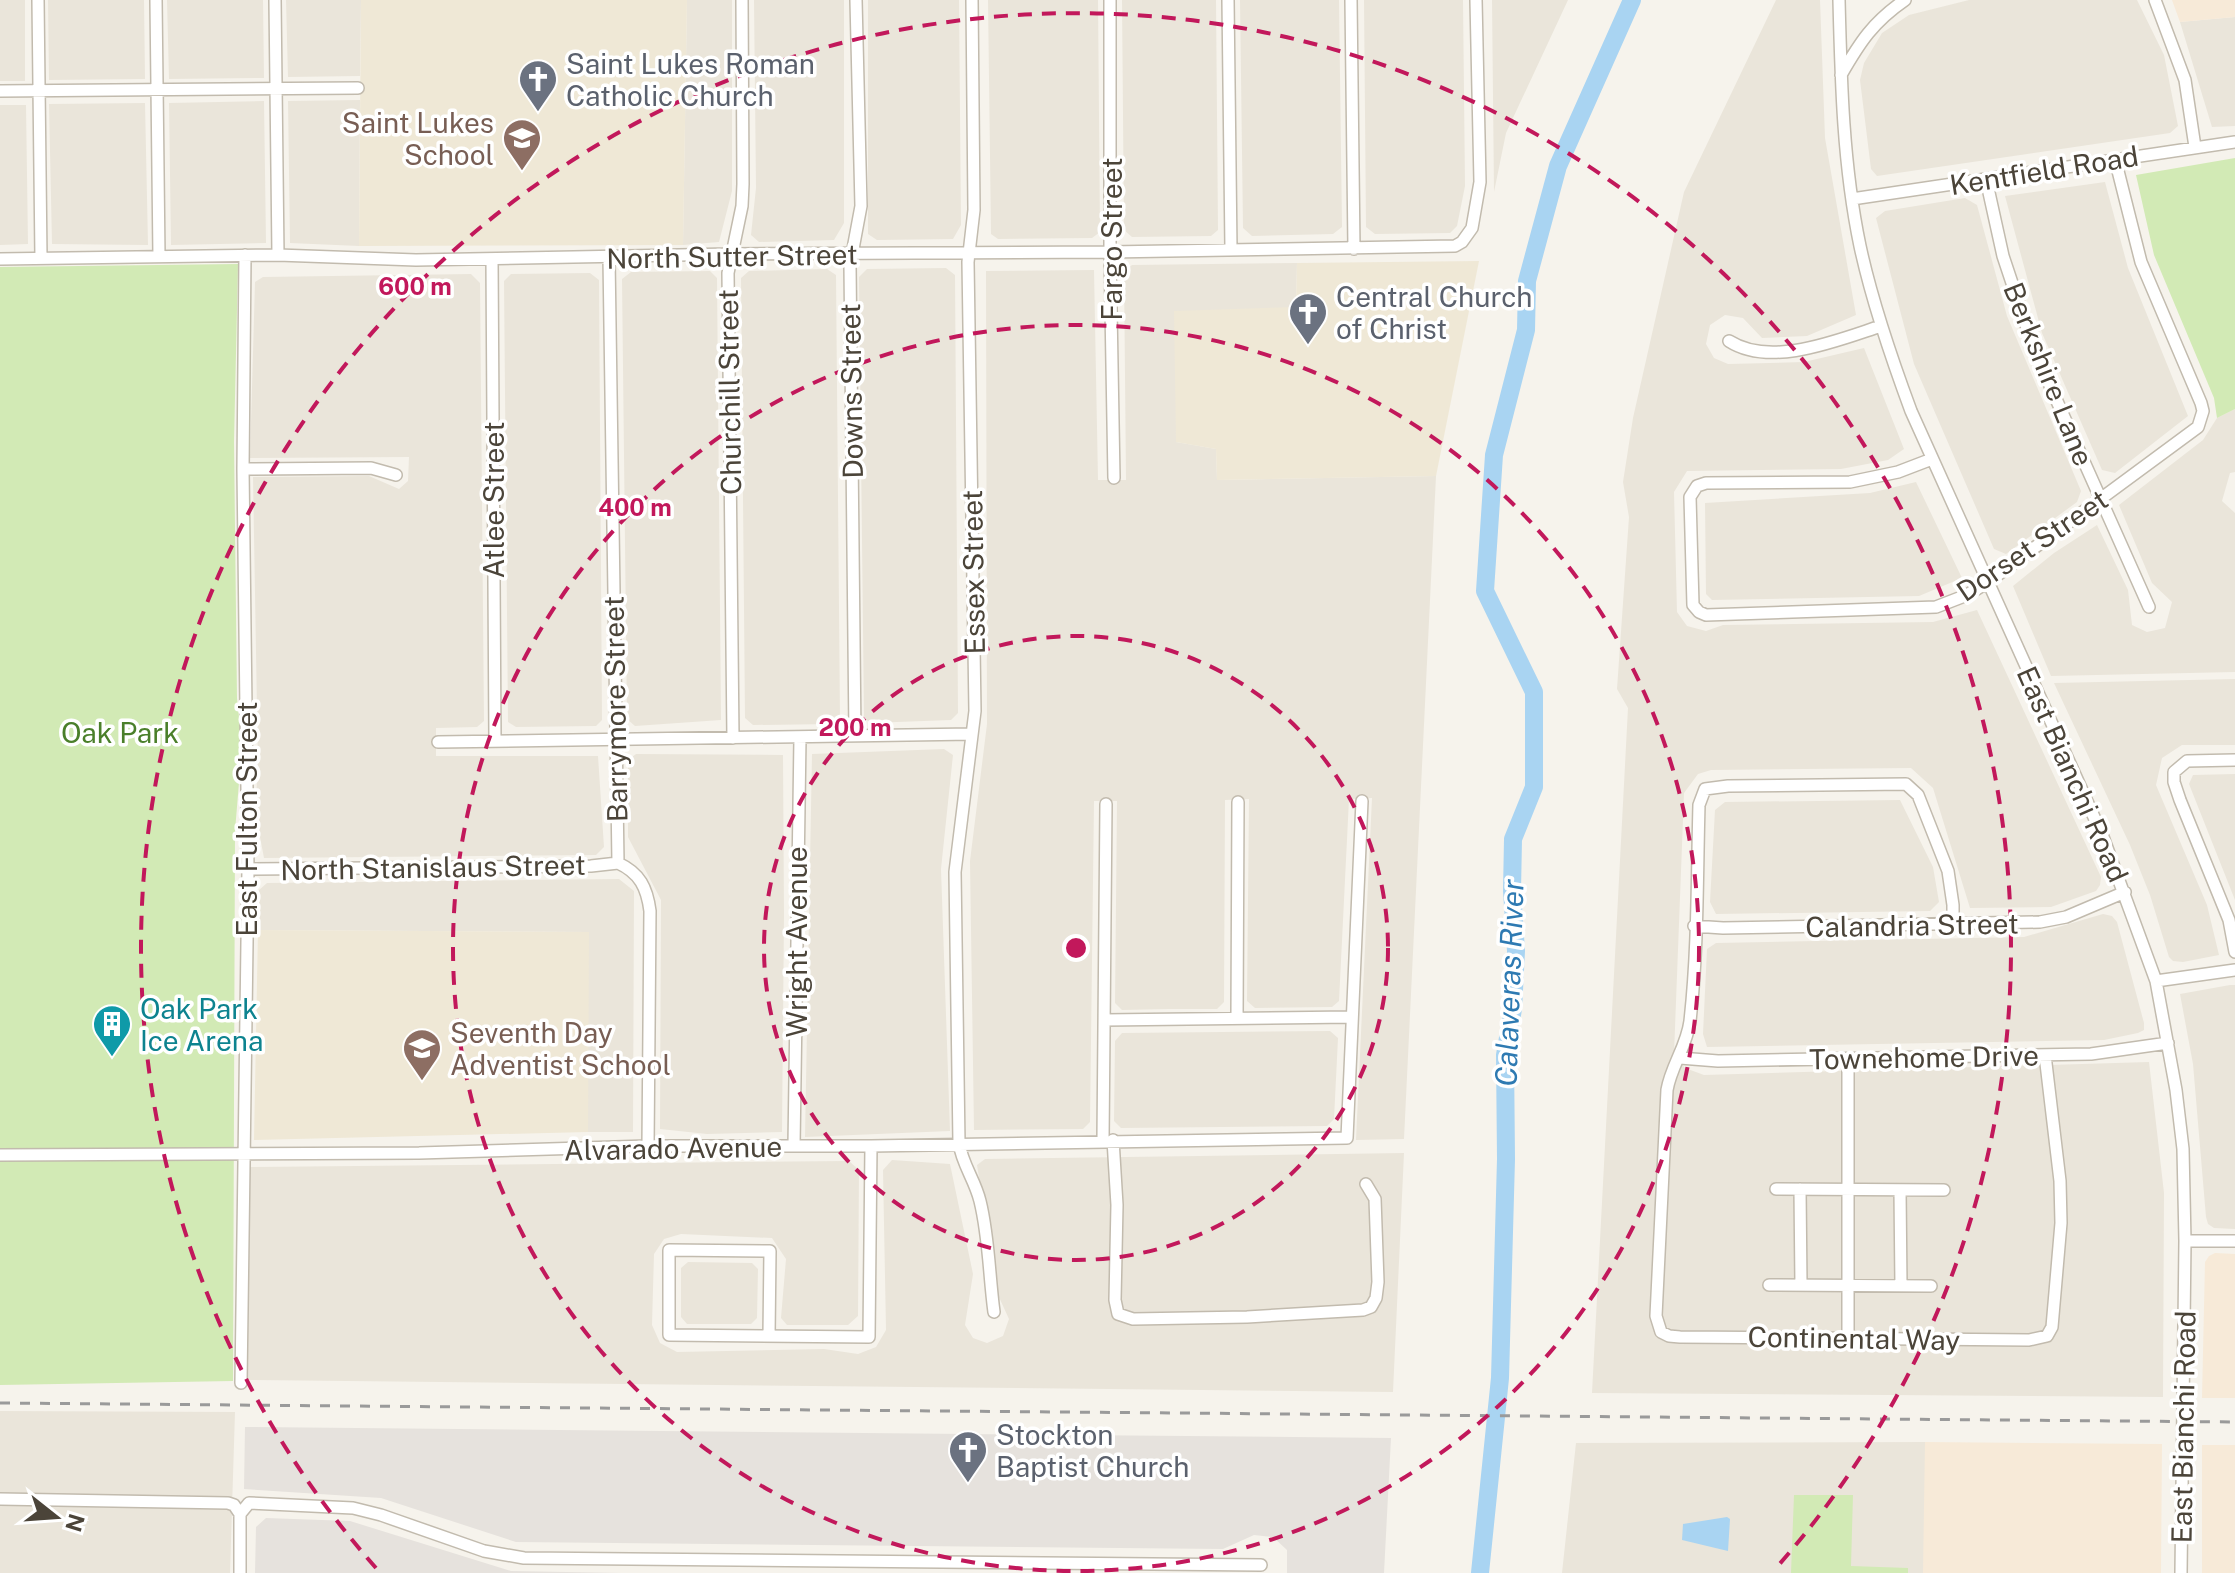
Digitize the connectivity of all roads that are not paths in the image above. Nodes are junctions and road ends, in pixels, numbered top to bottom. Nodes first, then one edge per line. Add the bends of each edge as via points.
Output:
1 (38, 0) edge
2 (156, 0) edge
3 (275, 0) edge
4 (742, 0) edge
5 (856, 0) edge
6 (972, 0) edge
7 (1110, 0) edge
8 (1228, 0) edge
9 (1351, 0) edge
10 (1476, 0) edge
11 (1839, 0) edge
12 (1905, 0) edge
13 (2155, 0) edge
14 (1841, 76) junction
15 (277, 88) junction
16 (358, 88) dead end
17 (39, 90) junction
18 (157, 90) junction
19 (0, 91) edge
20 (2235, 142) edge
21 (2195, 147) junction
22 (2115, 159) junction
23 (1986, 179) junction
24 (1852, 199) junction
25 (1231, 249) junction
26 (1354, 249) junction
27 (968, 252) junction
28 (1110, 252) junction
29 (852, 253) junction
30 (731, 254) junction
31 (245, 255) junction
32 (278, 255) junction
33 (159, 256) junction
34 (41, 258) junction
35 (609, 258) junction
36 (0, 259) edge
37 (492, 259) junction
38 (1881, 326) junction
39 (1729, 341) dead end
40 (1932, 459) junction
41 (243, 469) junction
42 (396, 475) dead end
43 (1114, 478) dead end
44 (2101, 499) junction
45 (1988, 582) junction
46 (2149, 607) dead end
47 (972, 734) junction
48 (855, 736) junction
49 (733, 738) junction
50 (800, 738) junction
51 (615, 740) junction
52 (495, 741) junction
53 (438, 742) dead end
54 (2235, 760) edge
55 (1362, 801) dead end
56 (1238, 802) dead end
57 (1106, 804) dead end
58 (618, 863) junction
59 (248, 869) junction
60 (2125, 892) junction
61 (1953, 924) junction
62 (1694, 926) junction
63 (2235, 952) edge
64 (2235, 970) edge
65 (2156, 981) junction
66 (1237, 1017) junction
67 (1351, 1017) junction
68 (1105, 1020) junction
69 (2168, 1043) junction
70 (2045, 1055) junction
71 (1680, 1058) junction
72 (1848, 1059) junction
73 (1108, 1140) junction
74 (959, 1143) junction
75 (648, 1146) junction
76 (794, 1146) junction
77 (871, 1146) junction
78 (243, 1153) junction
79 (0, 1155) edge
80 (1366, 1184) dead end
81 (1776, 1189) dead end
82 (1800, 1189) junction
83 (1900, 1190) junction
84 (1944, 1190) dead end
85 (1849, 1191) junction
86 (2185, 1241) junction
87 (2235, 1241) edge
88 (1769, 1285) dead end
89 (1801, 1285) junction
90 (1849, 1285) junction
91 (1901, 1286) junction
92 (1931, 1286) dead end
93 (994, 1312) dead end
94 (769, 1336) junction
95 (1848, 1338) junction
96 (241, 1383) dead end
97 (0, 1499) edge
98 (240, 1514) junction
99 (1261, 1565) dead end
100 (832, 1567) edge
101 (955, 1568) edge
102 (240, 1573) edge
103 (2181, 1573) edge

1 - 17 street
2 - 18 street
3 - 15 street
4 - 30 street, Churchill Street via 743,184
5 - 29 street, Downs Street via 861,206
6 - 27 street, Essex Street via 974,210
7 - 28 street, Fargo Street
8 - 25 street
9 - 26 street
10 - 26 street, North Sutter Street via 1480,182 1472,228 1462,242 1445,248
11 - 14 street, East Bianchi Road
12 - 14 street via 1869,29
13 - 21 street via 2185,80
14 - 24 street, East Bianchi Road
15 - 16 street
15 - 18 street
15 - 32 street
17 - 18 street
17 - 19 street
17 - 34 street
18 - 33 street
20 - 21 street, Kentfield Road
21 - 22 street, Kentfield Road
22 - 23 street, Kentfield Road
22 - 44 street, Dorset Street via 2141,262 2201,403 2202,420
23 - 24 street, Kentfield Road
23 - 44 street, Berkshire Lane via 2019,308
24 - 38 street, East Bianchi Road
25 - 26 street, North Sutter Street
25 - 28 street, North Sutter Street
27 - 28 street, North Sutter Street
27 - 29 street, North Sutter Street
27 - 47 street, Essex Street
28 - 43 street, Fargo Street
29 - 30 street, North Sutter Street
29 - 48 street, Downs Street
30 - 35 street, North Sutter Street
30 - 49 street, Churchill Street
31 - 32 street, North Sutter Street
31 - 33 street, North Sutter Street
31 - 41 street, East Fulton Street
32 - 37 street, North Sutter Street
33 - 34 street, North Sutter Street
34 - 36 street, North Sutter Street
35 - 37 street, North Sutter Street
35 - 51 street, Barrymore Street
37 - 52 street, Atlee Street
38 - 39 street via 1798,350 1764,351
38 - 40 street, East Bianchi Road
40 - 45 street, East Bianchi Road
40 - 45 street, Dorset Street via 1850,482 1697,486 1690,497 1696,610 1706,615 1928,608
41 - 42 street via 371,468
41 - 59 street, East Fulton Street
44 - 45 street, Dorset Street
44 - 46 street, Berkshire Lane
45 - 60 street, East Bianchi Road
47 - 48 street
47 - 74 street, Essex Street via 955,872
48 - 50 street
49 - 50 street
49 - 51 street
50 - 76 street, Wright Avenue
51 - 52 street
51 - 58 street, Barrymore Street
52 - 53 street
54 - 63 street via 2184,762 2174,772 2174,782 2229,920
55 - 67 street
56 - 66 street
57 - 68 street
58 - 59 street, North Stanislaus Street
58 - 75 street, Barrymore Street via 635,872 650,911
59 - 78 street, East Fulton Street
60 - 61 street, Calandria Street via 2042,922
60 - 65 street, East Bianchi Road
61 - 62 street, Calandria Street
61 - 62 street via 1948,871 1918,795 1906,784 1705,789 1699,805
62 - 71 street via 1690,1021
64 - 65 street
65 - 69 street, East Bianchi Road
66 - 67 street
66 - 68 street
67 - 73 street, Alvarado Avenue via 1347,1138
68 - 73 street
69 - 70 street, Townehome Drive via 2112,1053
69 - 86 street, East Bianchi Road via 2183,1149
70 - 72 street, Townehome Drive
70 - 95 street, Continental Way via 2061,1223 2047,1336
71 - 72 street, Townehome Drive
71 - 95 street, Continental Way via 1670,1071 1667,1090 1656,1316 1661,1332 1680,1337
72 - 85 street
73 - 74 street, Alvarado Avenue
73 - 80 street via 1117,1205 1115,1300 1118,1314 1133,1319 1371,1307 1378,1282 1375,1199
74 - 77 street, Alvarado Avenue
74 - 93 street, Essex Street via 979,1197
75 - 76 street, Alvarado Avenue
75 - 78 street, Alvarado Avenue
76 - 77 street, Alvarado Avenue
77 - 94 street via 869,1337
78 - 79 street, Alvarado Avenue
78 - 96 street, East Fulton Street
81 - 82 street
82 - 85 street
82 - 89 street
83 - 84 street
83 - 85 street
83 - 91 street
85 - 90 street
86 - 87 street
86 - 103 street, East Bianchi Road
88 - 89 street
89 - 90 street
90 - 91 street
90 - 95 street
91 - 92 street
94 - 94 street via 669,1335 669,1250 770,1251
97 - 98 street via 228,1503
98 - 100 street via 249,1503 353,1508 484,1551 524,1558
98 - 102 street
99 - 101 street
100 - 101 street

